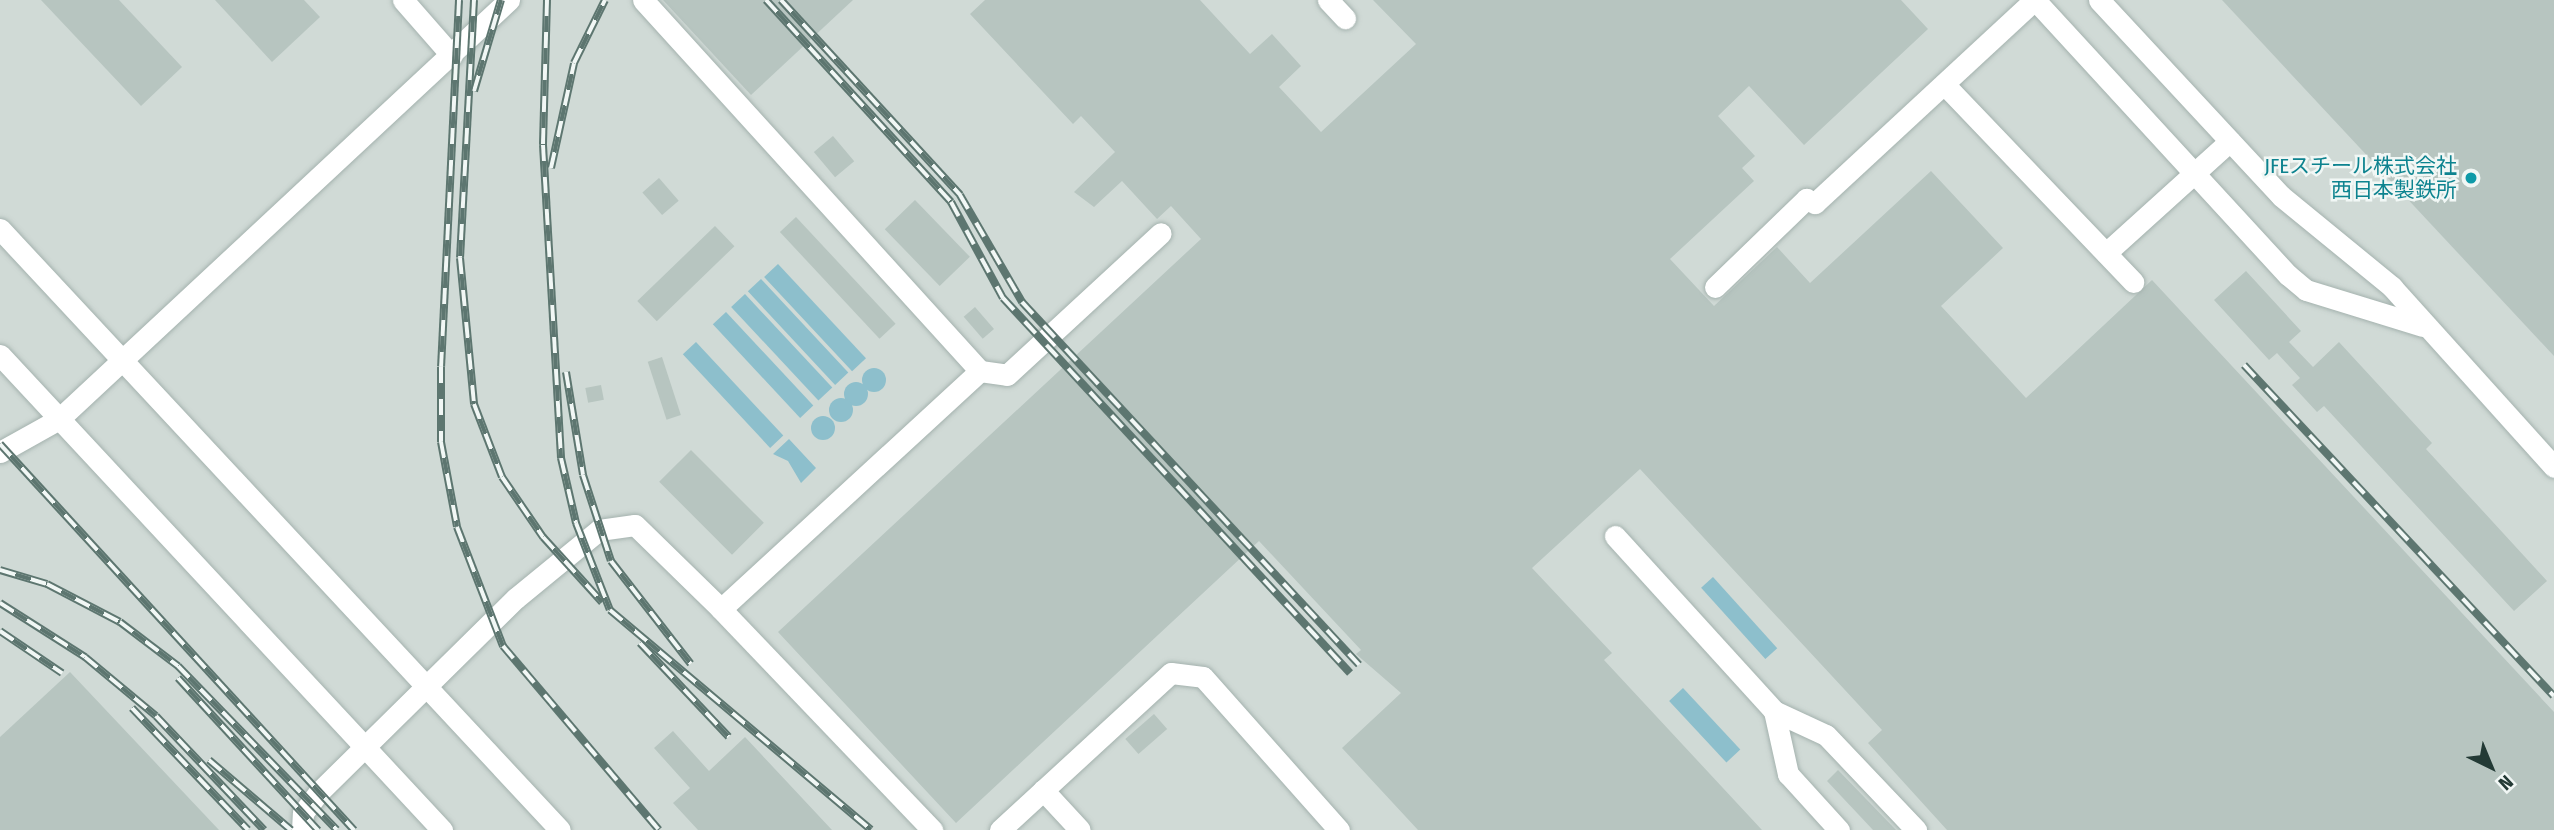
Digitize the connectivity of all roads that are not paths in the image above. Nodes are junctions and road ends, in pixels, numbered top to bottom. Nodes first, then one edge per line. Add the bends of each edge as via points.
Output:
1 (403, 0) edge
2 (487, 0) edge
3 (509, 0) edge
4 (643, 0) edge
5 (1328, 0) edge
6 (2034, 0) edge
7 (2099, 0) edge
8 (1345, 18) dead end
9 (484, 23) junction
10 (452, 56) junction
11 (1944, 83) junction
12 (2230, 142) junction
13 (2194, 174) junction
14 (0, 229) edge
15 (1161, 233) dead end
16 (2106, 253) junction
17 (2133, 282) dead end
18 (1715, 287) dead end
19 (2423, 326) junction
20 (0, 355) edge
21 (123, 362) junction
22 (979, 371) junction
23 (59, 419) junction
24 (0, 452) edge
25 (2554, 467) edge
26 (1615, 536) dead end
27 (721, 609) junction
28 (428, 687) junction
29 (1774, 711) junction
30 (366, 748) junction
31 (1043, 790) junction
32 (302, 830) edge
33 (442, 830) edge
34 (560, 830) edge
35 (932, 830) edge
36 (1000, 830) edge
37 (1080, 830) edge
38 (1339, 830) edge
39 (1839, 830) edge
40 (1916, 830) edge

1 - 10 lane
2 - 9 lane
3 - 9 lane
4 - 22 lane
5 - 8 lane
6 - 11 lane
6 - 13 lane
7 - 12 lane
9 - 10 lane
10 - 21 lane
11 - 16 lane
11 - 18 lane via 1815,203 1806,198
12 - 13 lane
12 - 19 lane via 2308,221 2392,287
13 - 16 lane
13 - 19 lane via 2306,290
14 - 21 lane
15 - 22 lane via 1007,375
16 - 17 lane
19 - 25 lane
20 - 23 lane
21 - 23 lane
21 - 28 lane
22 - 27 lane
23 - 24 lane
23 - 30 lane
26 - 29 lane
27 - 28 lane via 655,539 635,524 608,524 516,598
27 - 35 lane
28 - 30 lane
28 - 34 lane
29 - 39 lane via 1788,774
29 - 40 lane via 1826,735
30 - 32 lane via 319,792 303,813
30 - 33 lane
31 - 36 lane
31 - 37 lane
31 - 38 lane via 1171,673 1203,677

